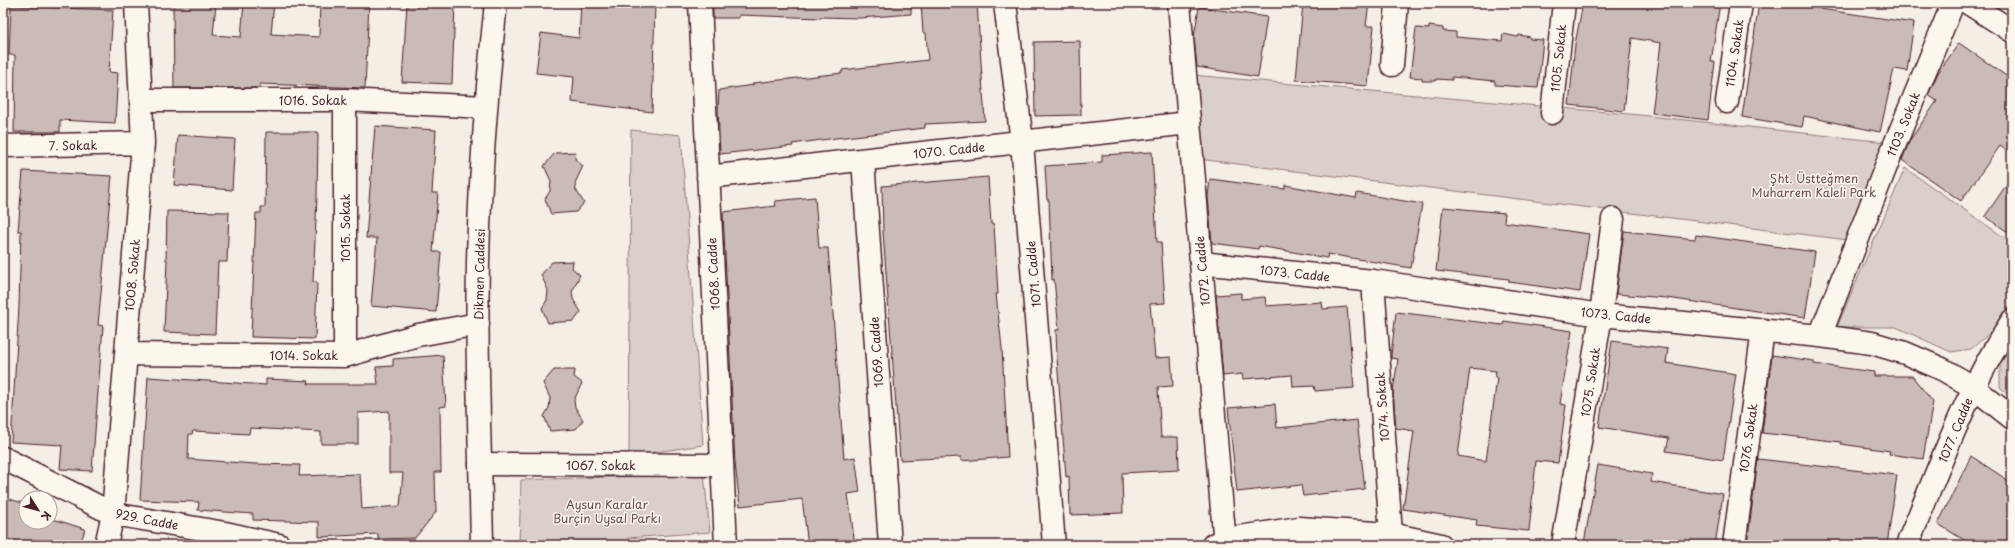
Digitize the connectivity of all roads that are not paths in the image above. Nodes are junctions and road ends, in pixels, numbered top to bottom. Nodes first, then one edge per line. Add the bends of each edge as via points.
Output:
1 (136, 3) edge
2 (496, 3) edge
3 (700, 3) edge
4 (1005, 3) edge
5 (1179, 3) edge
6 (1397, 3) edge
7 (1564, 3) edge
8 (1741, 3) edge
9 (1953, 3) edge
10 (1968, 3) edge
11 (2012, 31) edge
12 (1392, 64) dead end
13 (141, 100) junction
14 (345, 100) junction
15 (1727, 102) dead end
16 (485, 107) junction
17 (1552, 113) dead end
18 (1189, 123) junction
19 (1022, 142) junction
20 (143, 143) junction
21 (3, 146) edge
22 (863, 160) junction
23 (708, 177) junction
24 (1613, 219) dead end
25 (1201, 263) junction
26 (1373, 281) junction
27 (1601, 315) junction
28 (2012, 321) edge
29 (478, 324) junction
30 (1763, 330) junction
31 (1820, 336) junction
32 (126, 354) junction
33 (345, 356) junction
34 (1973, 387) junction
35 (2012, 418) edge
36 (3, 458) edge
37 (480, 464) junction
38 (722, 465) junction
39 (113, 514) junction
40 (1391, 534) junction
41 (224, 539) edge
42 (1221, 543) edge
43 (106, 545) edge
44 (279, 545) edge
45 (482, 545) edge
46 (726, 545) edge
47 (890, 545) edge
48 (1054, 545) edge
49 (1441, 545) edge
50 (1563, 545) edge
51 (1734, 545) edge
52 (1907, 545) edge

1 - 13 street, 1008. Sokak
2 - 16 street, Dikmen Caddesi
3 - 23 street, 1068. Cadde
4 - 19 street, 1071. Cadde
5 - 18 street, 1072. Cadde
6 - 12 street
7 - 17 street, 1105. Sokak
8 - 15 street, 1104. Sokak
9 - 31 street, 1103. Sokak
10 - 11 street
13 - 14 street, 1016. Sokak
13 - 20 street, 1008. Sokak
14 - 16 street, 1016. Sokak
14 - 33 street, 1015. Sokak
16 - 29 street, Dikmen Caddesi via 479,227
18 - 19 street, 1070. Cadde
18 - 25 street, 1072. Cadde
19 - 22 street, 1070. Cadde
19 - 48 street, 1071. Cadde
20 - 21 street, 7. Sokak
20 - 32 street, 1008. Sokak
22 - 23 street, 1070. Cadde
22 - 47 street, 1069. Cadde
23 - 38 street, 1068. Cadde
24 - 27 street, 1075. Sokak
25 - 26 street, 1073. Cadde
25 - 42 street, 1072. Cadde
26 - 27 street, 1073. Cadde
26 - 40 street, 1074. Sokak
27 - 30 street, 1073. Cadde
27 - 50 street, 1075. Sokak
28 - 34 street, 1077. Cadde via 1991,352
29 - 33 street, 1014. Sokak via 418,334
29 - 37 street, Dikmen Caddesi
30 - 31 street, 1073. Cadde
30 - 51 street, 1076. Sokak
31 - 34 street, 1073. Cadde via 1872,343 1905,353 1942,369
32 - 33 street, 1014. Sokak
32 - 39 street, 1008. Sokak
34 - 35 street, 1073. Cadde
34 - 52 street, 1077. Cadde
36 - 39 street, 929. Cadde
37 - 38 street, 1067. Sokak
37 - 45 street, Dikmen Caddesi
38 - 46 street, 1068. Cadde
39 - 41 street, 929. Cadde
39 - 43 street, 1008. Sokak
40 - 42 street via 1299,528
40 - 49 street
41 - 44 street, 929. Cadde

